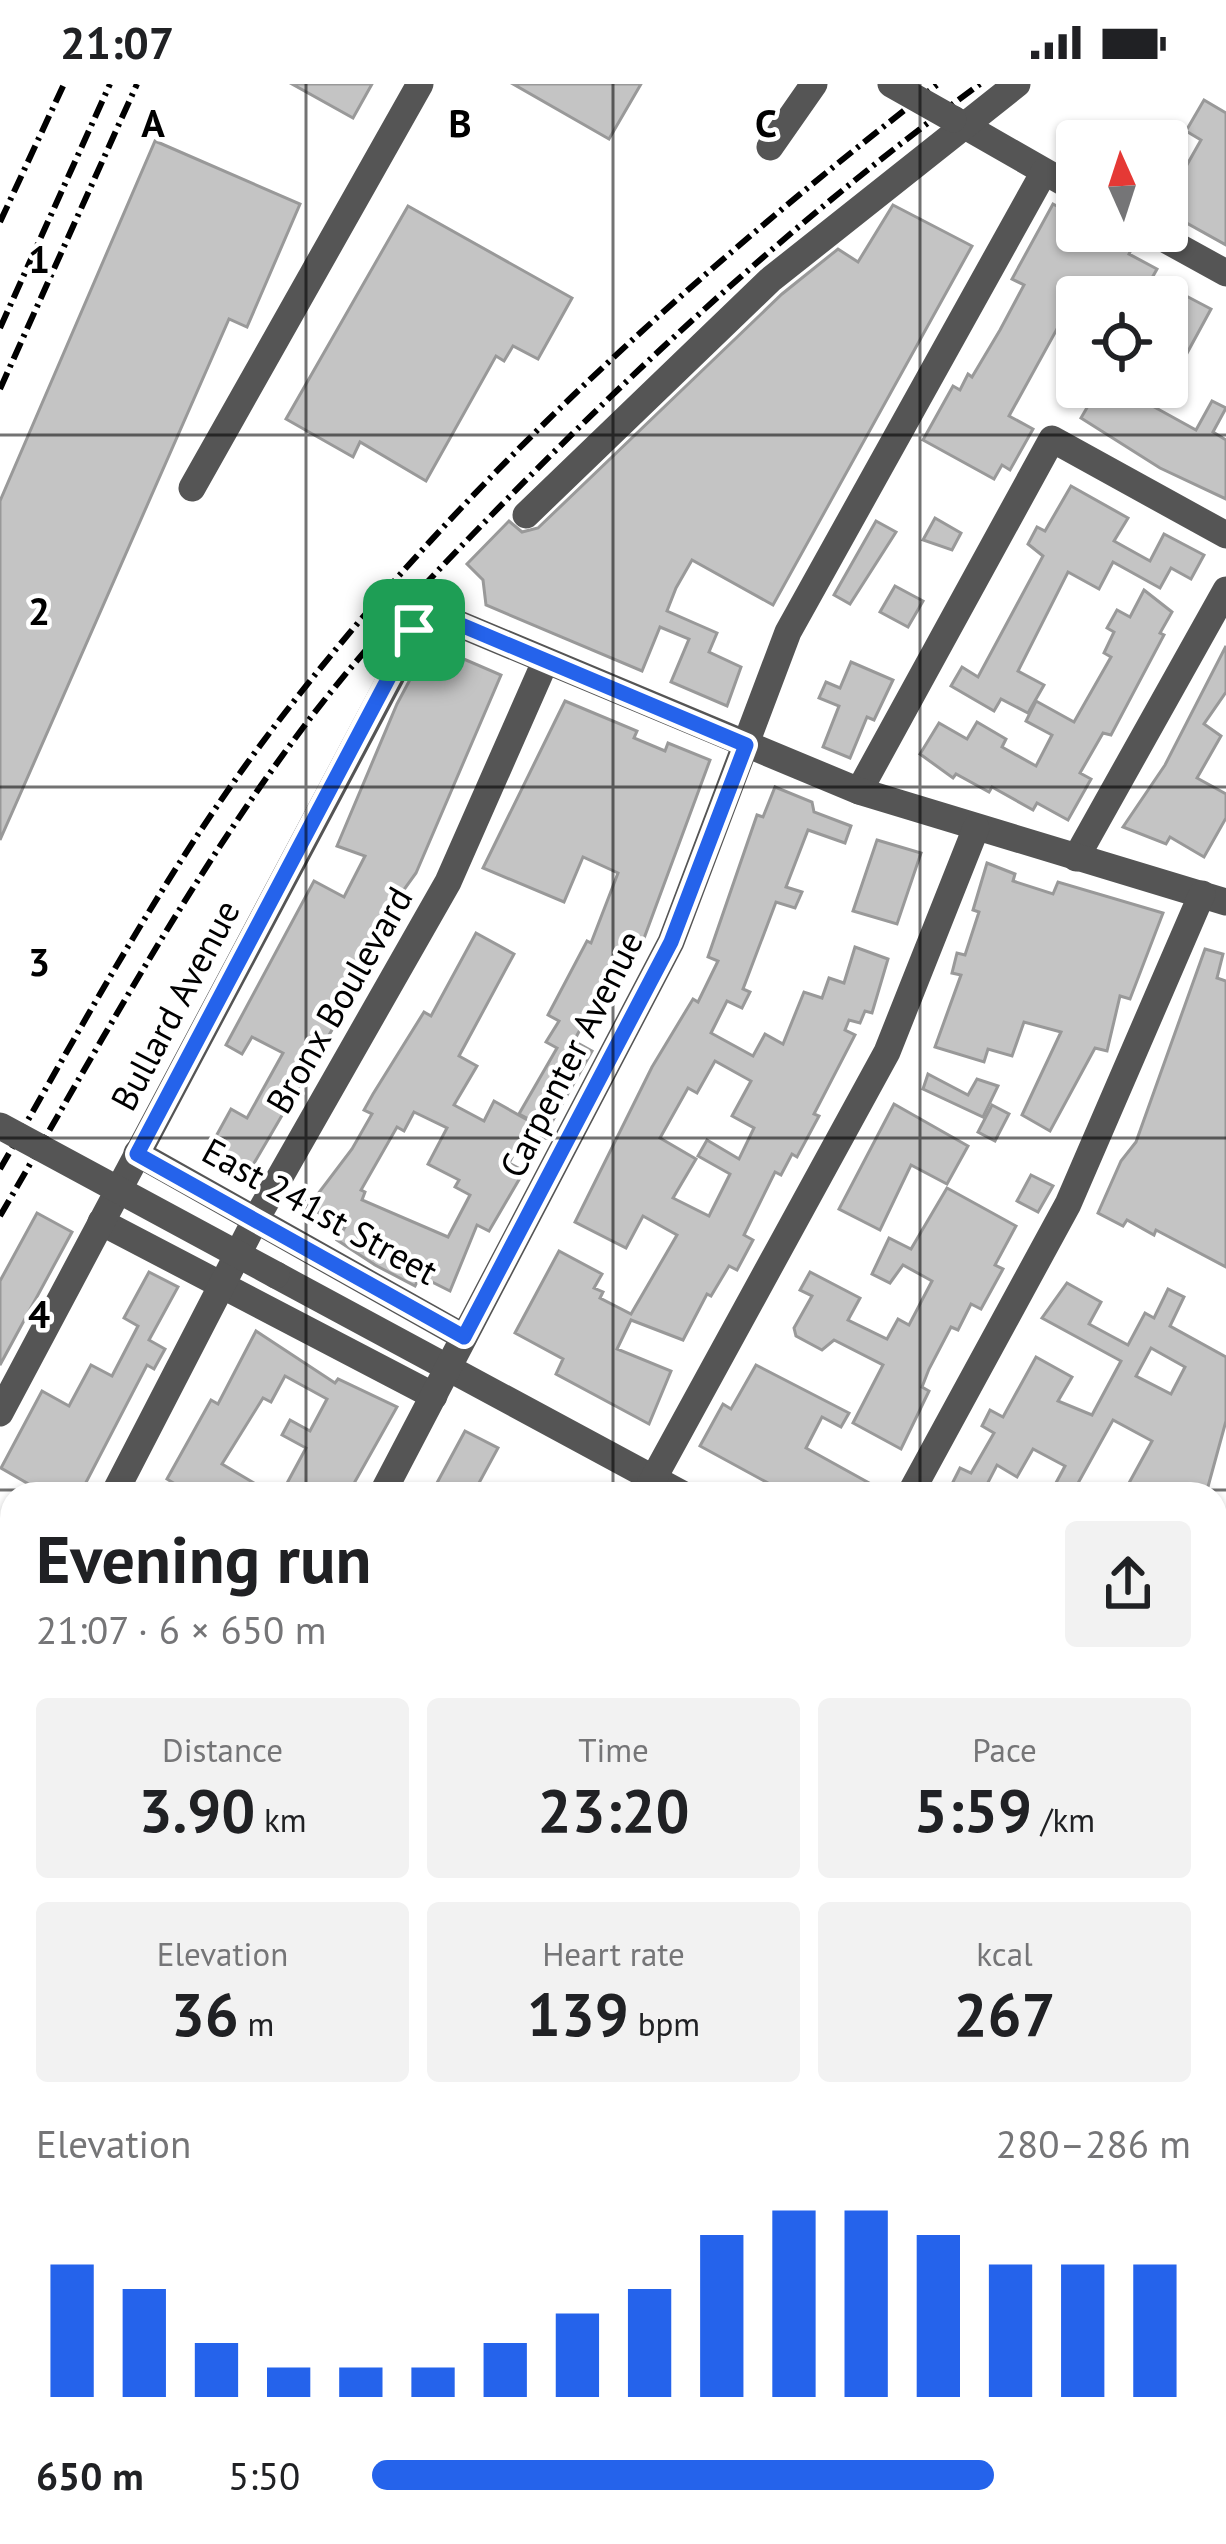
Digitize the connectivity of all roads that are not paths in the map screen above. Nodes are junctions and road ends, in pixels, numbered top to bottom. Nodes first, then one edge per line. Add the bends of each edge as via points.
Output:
1 (419, 84) edge
2 (814, 84) edge
3 (891, 84) edge
4 (1017, 84) edge
5 (957, 122) junction
6 (770, 147) dead end
7 (1044, 172) junction
8 (1056, 179) edge
9 (1188, 252) edge
10 (1226, 273) edge
11 (192, 488) dead end
12 (526, 515) dead end
13 (1226, 535) edge
14 (1226, 590) edge
15 (545, 662) junction
16 (746, 745) junction
17 (859, 791) junction
18 (976, 828) junction
19 (1076, 858) junction
20 (1214, 898) edge
21 (0, 1126) edge
22 (137, 1154) junction
23 (256, 1219) junction
24 (101, 1222) junction
25 (225, 1288) junction
26 (464, 1337) junction
27 (448, 1367) junction
28 (434, 1396) junction
29 (0, 1413) edge
30 (120, 1482) edge
31 (388, 1482) edge
32 (642, 1482) edge
33 (651, 1482) edge
34 (917, 1482) edge

1 - 11 street
2 - 6 street
3 - 5 street, bridge
4 - 5 street
5 - 7 street
5 - 12 street via 770,280
7 - 8 street
7 - 16 street, Carpenter Avenue via 788,632
9 - 10 street
13 - 17 street via 1052,439
14 - 19 street
15 - 16 street
15 - 22 street, Bullard Avenue via 447,619 421,621
15 - 23 street, Bronx Boulevard via 448,882
16 - 17 street
16 - 26 street, Carpenter Avenue via 671,942
17 - 18 street
18 - 19 street
18 - 33 street via 887,1052
19 - 20 street
20 - 34 street via 1068,1204
21 - 27 street, East 241st Street, bridge
22 - 23 street, East 241st Street
22 - 24 street, Bullard Avenue
23 - 25 street, Bronx Boulevard
23 - 26 street, East 241st Street
24 - 25 street
24 - 29 street, Bullard Avenue
25 - 28 street
25 - 30 street, Bronx Boulevard
26 - 27 street, Carpenter Avenue
27 - 28 street, Carpenter Avenue
27 - 32 street, East 241st Street
28 - 31 street, Carpenter Avenue

